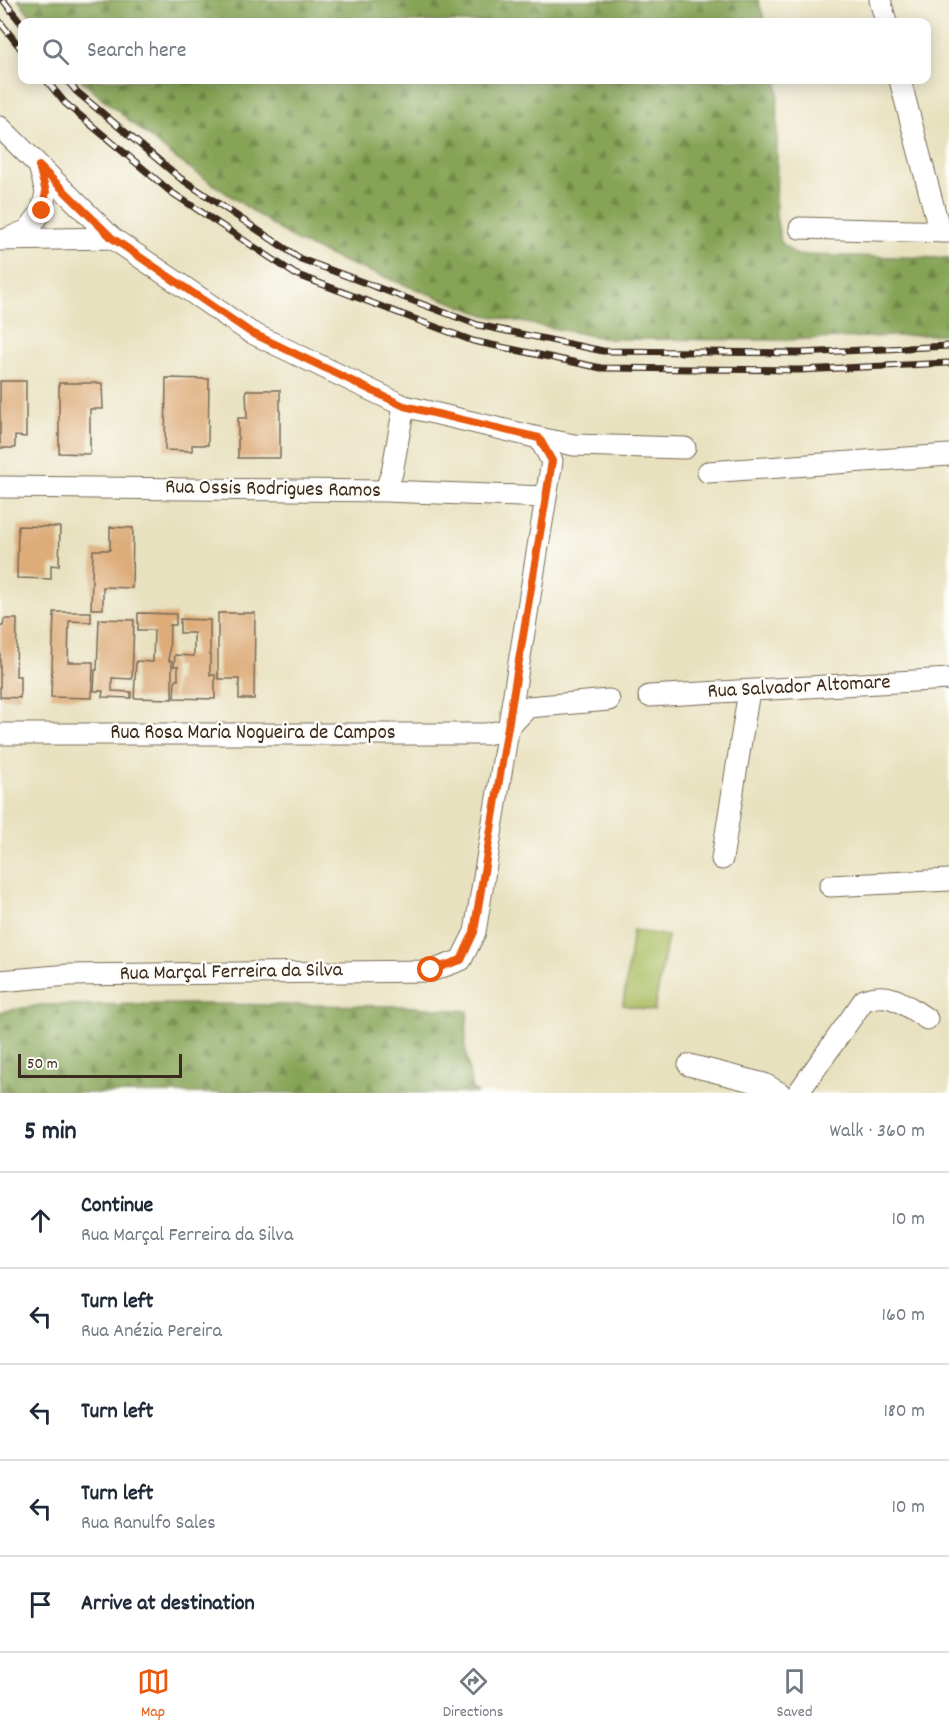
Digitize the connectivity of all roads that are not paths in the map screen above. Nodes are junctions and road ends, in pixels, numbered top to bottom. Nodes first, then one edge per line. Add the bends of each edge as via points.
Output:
1 (880, 0) edge
2 (885, 18) edge
3 (901, 84) edge
4 (0, 127) edge
5 (39, 166) junction
6 (800, 228) dead end
7 (944, 232) edge
8 (112, 238) junction
9 (2, 240) edge
10 (404, 406) junction
11 (539, 438) junction
12 (685, 448) dead end
13 (949, 455) edge
14 (708, 472) dead end
15 (0, 487) edge
16 (385, 491) junction
17 (546, 497) junction
18 (949, 679) edge
19 (750, 691) junction
20 (649, 696) dead end
21 (609, 700) dead end
22 (506, 730) junction
23 (0, 734) edge
24 (722, 859) dead end
25 (949, 880) edge
26 (830, 886) dead end
27 (0, 981) edge
28 (927, 1019) dead end
29 (689, 1065) dead end
30 (780, 1093) edge
31 (798, 1093) edge

1 - 2 street
3 - 7 street
4 - 5 street
5 - 8 street
5 - 9 street via 46,192 42,211 28,230
6 - 7 street
8 - 9 street
8 - 10 street via 250,332
10 - 11 street
10 - 16 street
11 - 12 street via 574,445
11 - 17 street via 552,461
13 - 14 street
15 - 16 street, Rua Ossis Rodrigues Ramos
16 - 17 street, Rua Ossis Rodrigues Ramos
17 - 22 street
18 - 19 street, Rua Salvador Altomare
19 - 20 street, Rua Salvador Altomare
19 - 24 street
21 - 22 street via 528,707
22 - 23 street, Rua Rosa Maria Nogueira de Campos via 486,734
22 - 27 street, Rua Marçal Ferreira da Silva via 474,932 461,960 431,970 69,975
25 - 26 street
28 - 31 street via 890,996 864,1000
29 - 30 street via 764,1084

